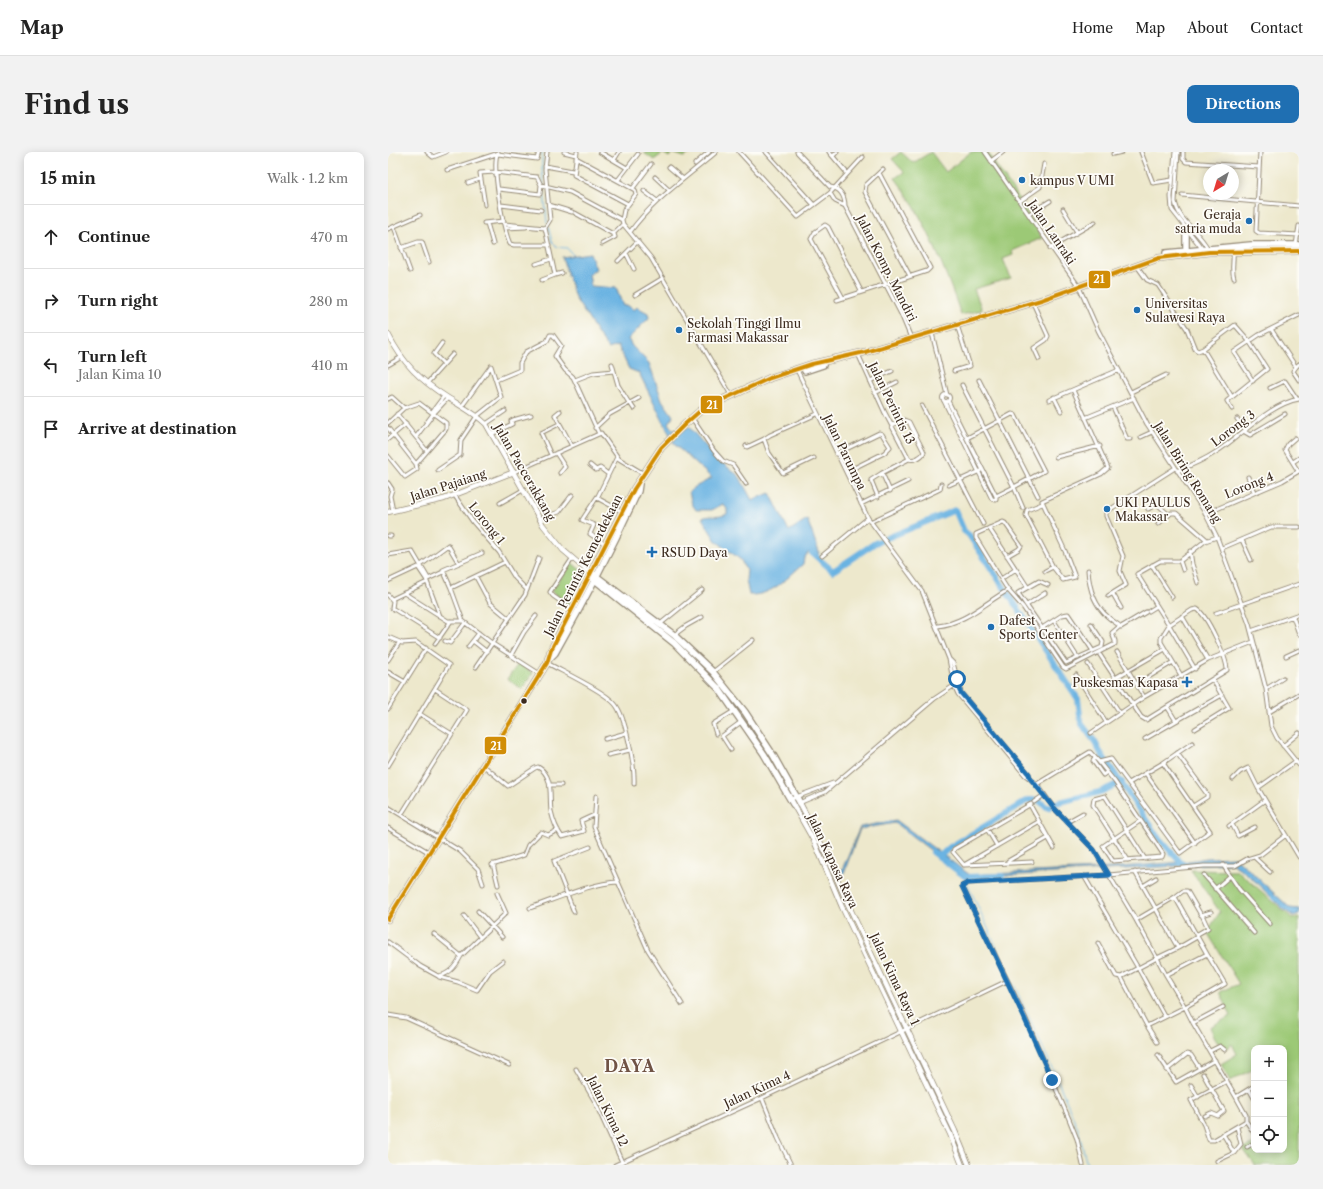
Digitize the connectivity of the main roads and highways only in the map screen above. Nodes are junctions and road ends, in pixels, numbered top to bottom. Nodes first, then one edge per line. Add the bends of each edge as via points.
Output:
1 (1186, 229) road end
2 (1297, 248) edge
3 (1186, 250) junction
4 (1206, 250) junction
5 (1078, 285) junction
6 (955, 325) junction
7 (388, 334) edge
8 (828, 361) junction
9 (763, 383) junction
10 (514, 472) junction
11 (639, 483) junction
12 (391, 512) edge
13 (618, 528) junction
14 (593, 576) junction
15 (638, 612) junction
16 (548, 661) junction
17 (698, 661) junction
18 (732, 701) junction
19 (756, 730) junction
20 (751, 734) junction
21 (786, 785) junction
22 (799, 800) joint
23 (792, 802) joint
24 (847, 904) junction
25 (842, 907) junction
26 (388, 919) edge
27 (962, 1165) edge
28 (968, 1165) edge

1 - 3 highway
2 - 4 highway, Jalan Perintis Kemerdekaan
2 - 4 highway, Jalan Perintis Kemerdekaan via 1233,252
3 - 4 highway, Jalan Perintis Kemerdekaan
3 - 5 highway, Jalan Perintis Kemerdekaan via 1155,255
4 - 5 highway, Jalan Perintis Kemerdekaan via 1159,258
5 - 6 highway, Jalan Perintis Kemerdekaan via 1033,303
5 - 6 highway, Jalan Perintis Kemerdekaan via 963,320
6 - 8 highway, Jalan Perintis Kemerdekaan
7 - 10 main road, Jalan Paccerakkang via 400,358 409,368 486,424
8 - 9 highway, Jalan Perintis Kemerdekaan
8 - 9 highway, Jalan Perintis Kemerdekaan via 770,378
9 - 11 highway, Jalan Perintis Kemerdekaan via 713,404 692,418 661,448
10 - 12 main road, Jalan Pajaiang via 455,496
10 - 14 main road, Jalan Paccerakkang via 539,519 554,540
11 - 13 highway, Jalan Perintis Kemerdekaan via 623,512
11 - 13 highway, Jalan Perintis Kemerdekaan via 638,491
13 - 14 highway, Jalan Perintis Kemerdekaan
13 - 14 highway, Jalan Perintis Kemerdekaan via 606,545
14 - 15 highway, Jalan Kapasa Raya
14 - 16 highway, Jalan Perintis Kemerdekaan via 551,650
14 - 16 highway, Jalan Perintis Kemerdekaan via 564,639
15 - 17 highway, Jalan Kapasa Raya
15 - 17 highway, Jalan Kapasa Raya via 674,635
16 - 26 highway, Jalan Perintis Kemerdekaan
17 - 18 highway, Jalan Kapasa Raya
17 - 18 highway, Jalan Kapasa Raya via 713,672
18 - 19 highway, Jalan Kapasa Raya
18 - 20 highway, Jalan Kapasa Raya
19 - 20 highway
19 - 21 highway, Jalan Kapasa Raya
20 - 21 highway, Jalan Kapasa Raya
21 - 22 highway, Jalan Kapasa Raya
21 - 23 highway, Jalan Kapasa Raya
22 - 24 main road, Jalan Kima Raya 1 via 827,855
23 - 25 main road, Jalan Kapasa Raya via 815,842
24 - 25 main road
24 - 28 main road, Jalan Kima Raya 1 via 955,1131
25 - 27 main road, Jalan Kapasa Raya via 950,1134

